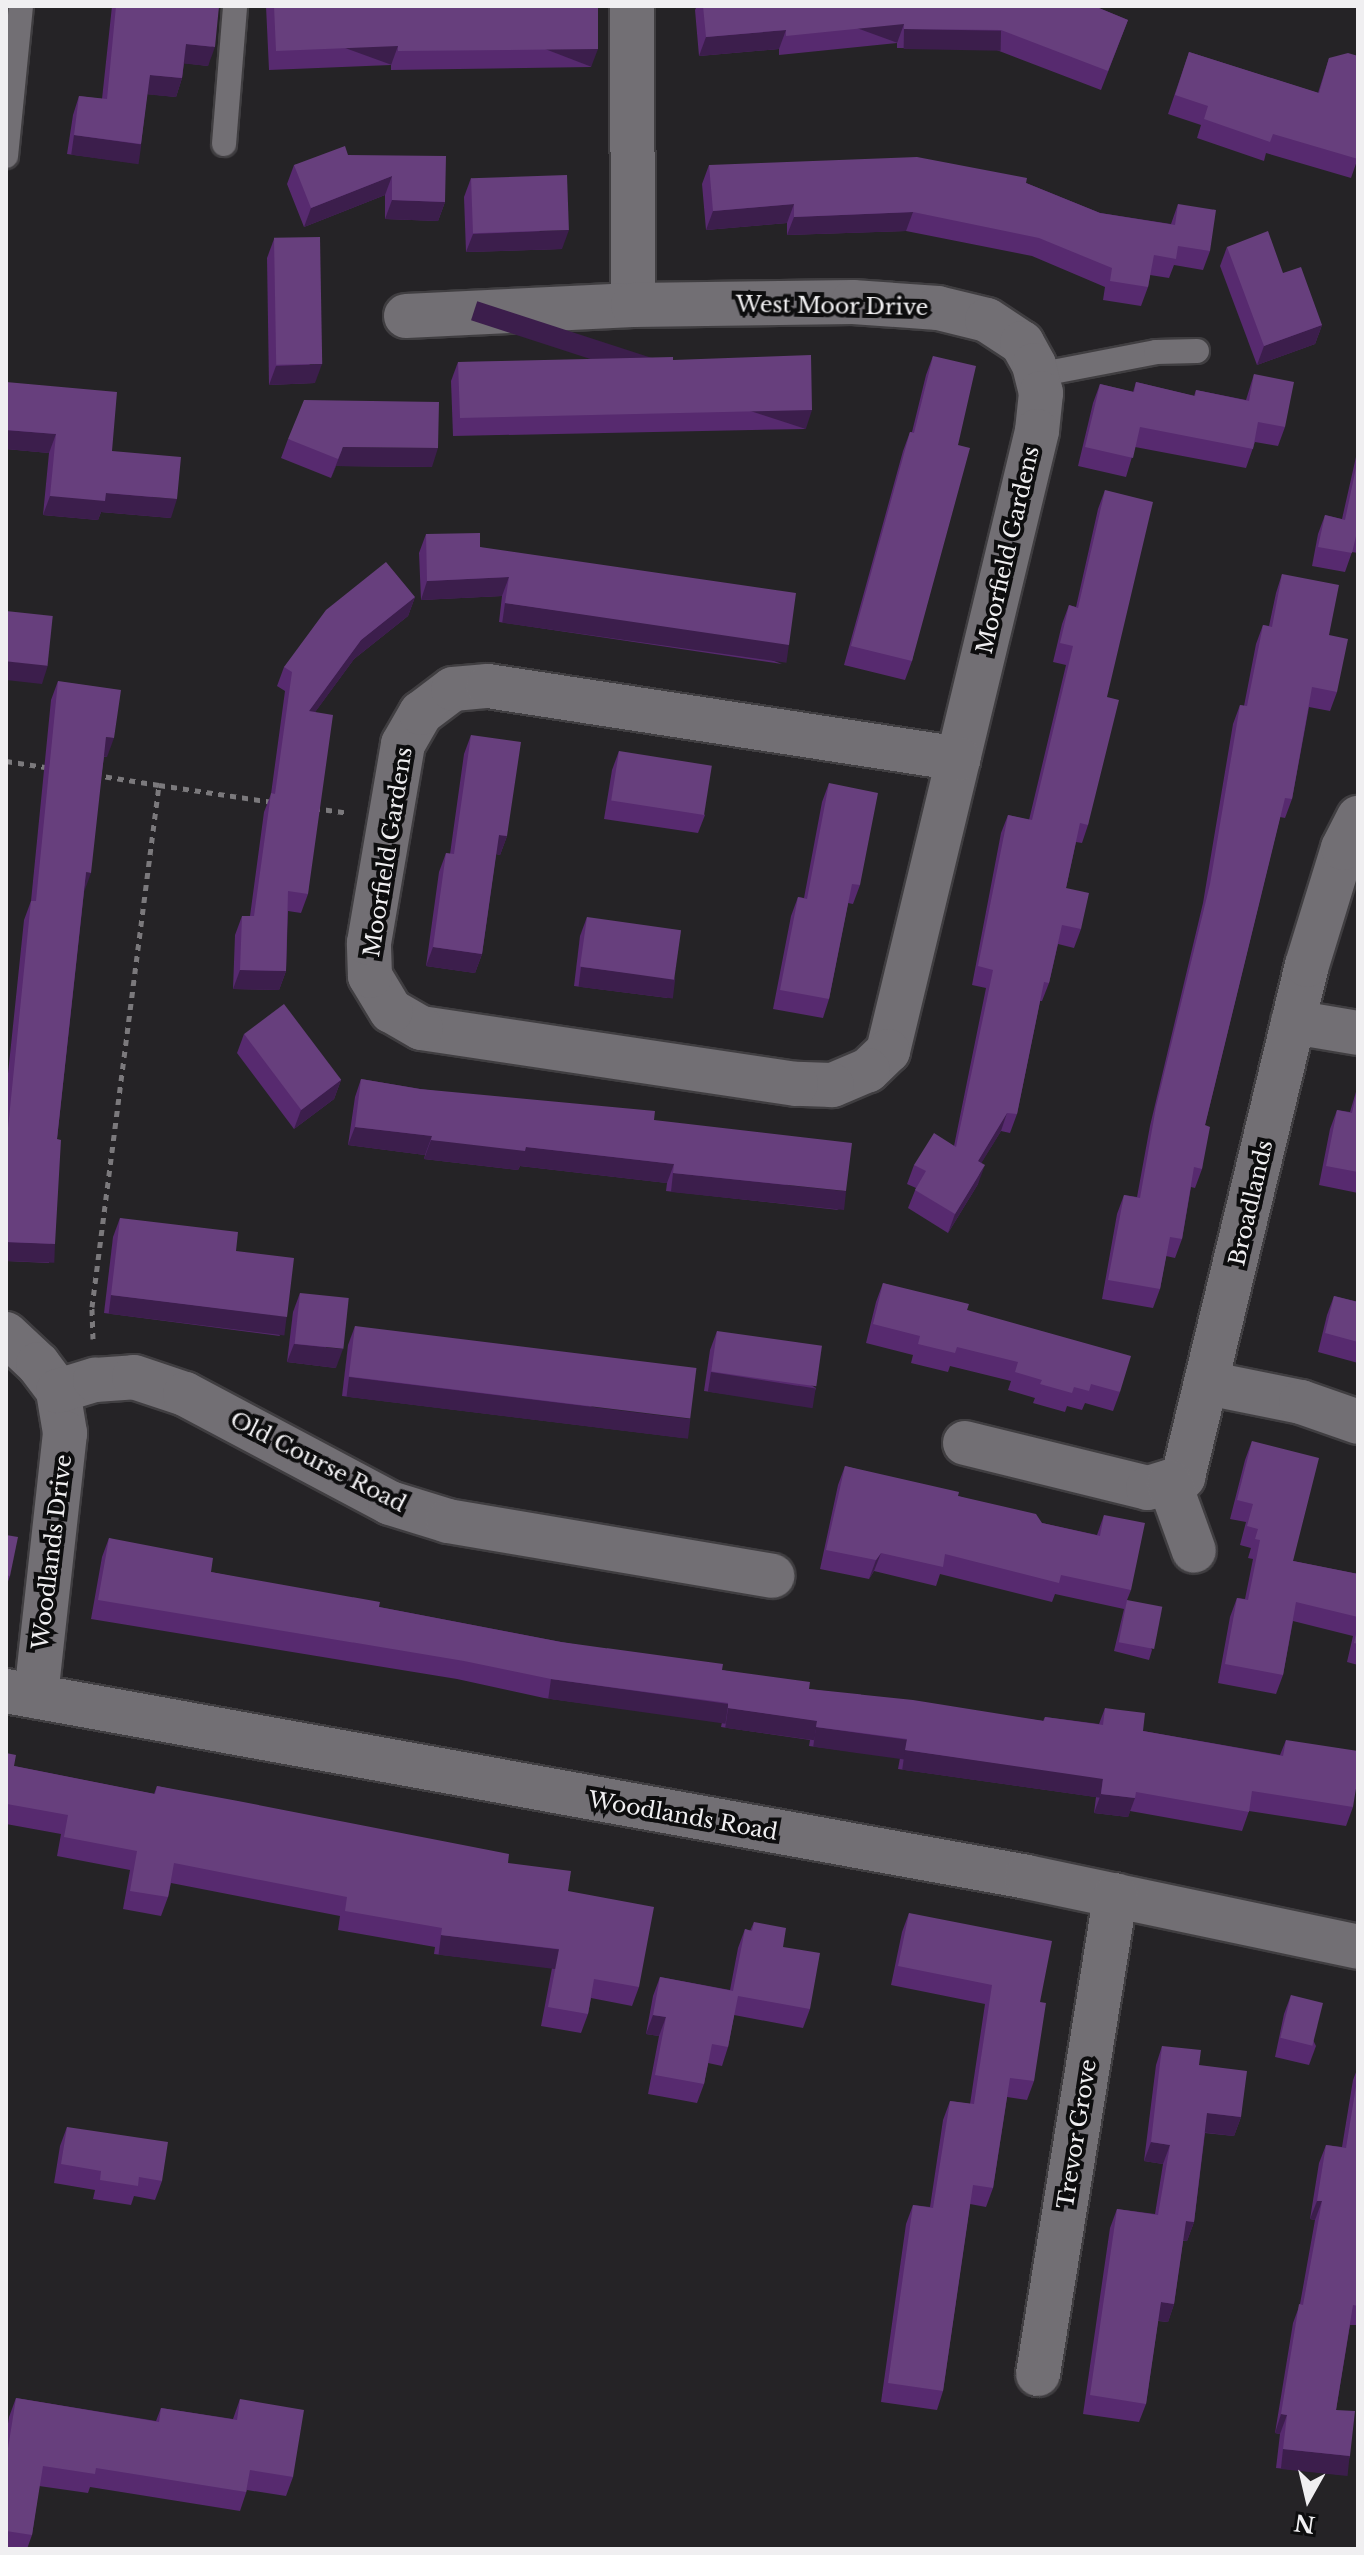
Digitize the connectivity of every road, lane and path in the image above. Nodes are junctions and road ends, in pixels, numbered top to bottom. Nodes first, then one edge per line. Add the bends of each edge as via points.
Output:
1 (21, 6) edge
2 (235, 6) edge
3 (632, 6) edge
4 (224, 144) dead end
5 (6, 156) edge
6 (633, 305) junction
7 (406, 316) dead end
8 (1197, 351) dead end
9 (1029, 359) junction
10 (958, 759) junction
11 (6, 761) edge
12 (67, 771) edge
13 (82, 773) edge
14 (159, 785) junction
15 (282, 803) edge
16 (313, 808) edge
17 (1358, 818) edge
18 (390, 819) junction
19 (1293, 1022) junction
20 (1358, 1033) edge
21 (6, 1334) edge
22 (1207, 1383) junction
23 (76, 1386) junction
24 (1358, 1422) edge
25 (965, 1443) dead end
26 (1169, 1482) junction
27 (1194, 1551) dead end
28 (772, 1576) dead end
29 (21, 1693) edge
30 (1116, 1895) junction
31 (1358, 1947) edge
32 (1038, 2374) dead end

1 - 5 lane
2 - 4 lane
3 - 6 street
6 - 7 street, West Moor Drive
6 - 9 street, West Moor Drive via 853,302 938,308 987,320
8 - 9 lane
9 - 10 street, Moorfield Gardens via 1041,393 1037,431
10 - 18 street, Moorfield Gardens via 488,686 453,689 421,713 403,744
10 - 18 street, Moorfield Gardens via 888,1051 868,1070 832,1085 421,1028 391,1011 370,976 369,943
11 - 12 path
13 - 14 path
14 - 15 path
14 - 23 path via 92,1307
16 - 18 path
17 - 19 street, Broadlands via 1343,848
19 - 20 street
19 - 22 street, Broadlands
21 - 23 street, Woodlands Drive via 38,1364
22 - 24 street via 1301,1402
22 - 26 street, Broadlands via 1183,1477
23 - 28 street, Old Course Road via 134,1377 185,1394 390,1503 448,1521
23 - 29 street, Woodlands Drive
25 - 26 street via 1148,1488
26 - 27 street
29 - 30 street, Woodlands Road
30 - 31 street, Woodlands Road
30 - 32 street, Trevor Grove

